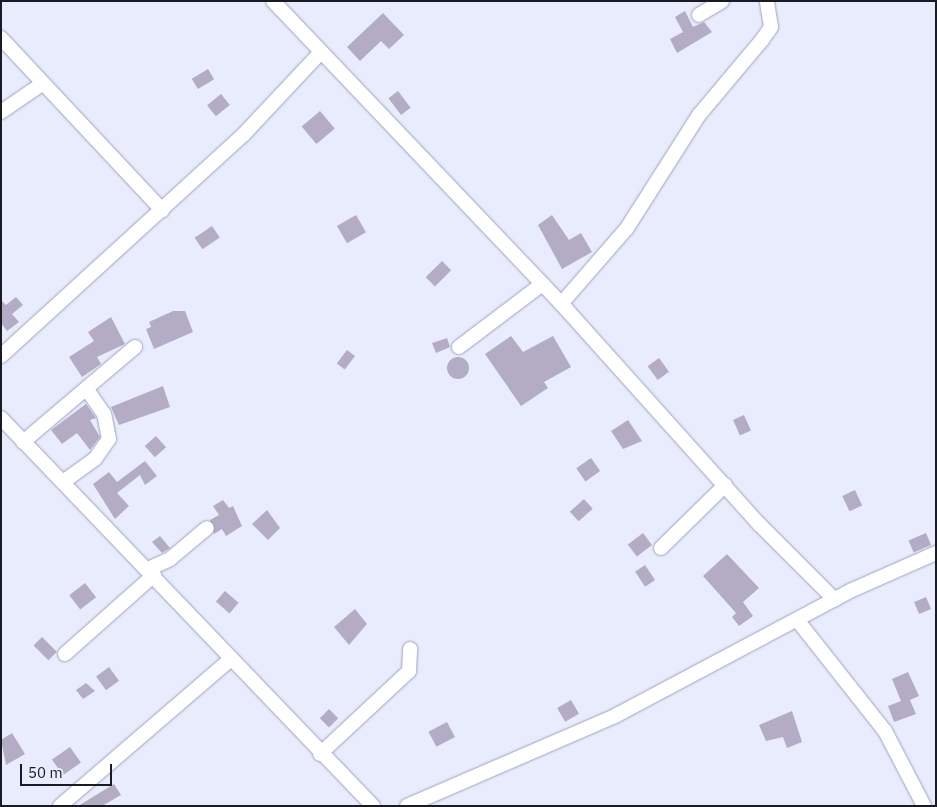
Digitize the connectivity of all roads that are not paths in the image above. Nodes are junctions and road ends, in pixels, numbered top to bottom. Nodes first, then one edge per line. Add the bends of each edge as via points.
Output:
1 (273, 1) edge
2 (722, 1) edge
3 (767, 1) edge
4 (699, 15) dead end
5 (1, 38) edge
6 (320, 53) junction
7 (42, 84) junction
8 (1, 112) edge
9 (162, 210) junction
10 (542, 285) junction
11 (561, 304) junction
12 (135, 347) dead end
13 (459, 347) dead end
14 (1, 356) edge
15 (88, 390) junction
16 (1, 418) edge
17 (23, 442) junction
18 (62, 482) junction
19 (725, 485) junction
20 (207, 528) dead end
21 (661, 548) dead end
22 (936, 552) edge
23 (151, 572) junction
24 (835, 600) junction
25 (798, 621) junction
26 (410, 649) dead end
27 (65, 654) dead end
28 (230, 660) junction
29 (320, 754) junction
30 (60, 806) edge
31 (373, 806) edge
32 (407, 806) edge
33 (924, 806) edge

1 - 6 street
2 - 4 street
3 - 11 street via 771,26 762,40 699,115 627,228
5 - 7 street
6 - 9 street via 244,134
6 - 10 street
7 - 8 street
7 - 9 street
9 - 14 street
10 - 11 street
10 - 13 street
11 - 19 street
12 - 15 street
15 - 17 street
15 - 18 street via 104,414 109,439 96,459
16 - 17 street
17 - 18 street
18 - 23 street
19 - 21 street
19 - 24 street
20 - 23 street
22 - 24 street
23 - 27 street
23 - 28 street
24 - 25 street
25 - 32 street via 607,720
25 - 33 street via 885,731
26 - 29 street via 409,671
28 - 29 street
28 - 30 street
29 - 31 street

